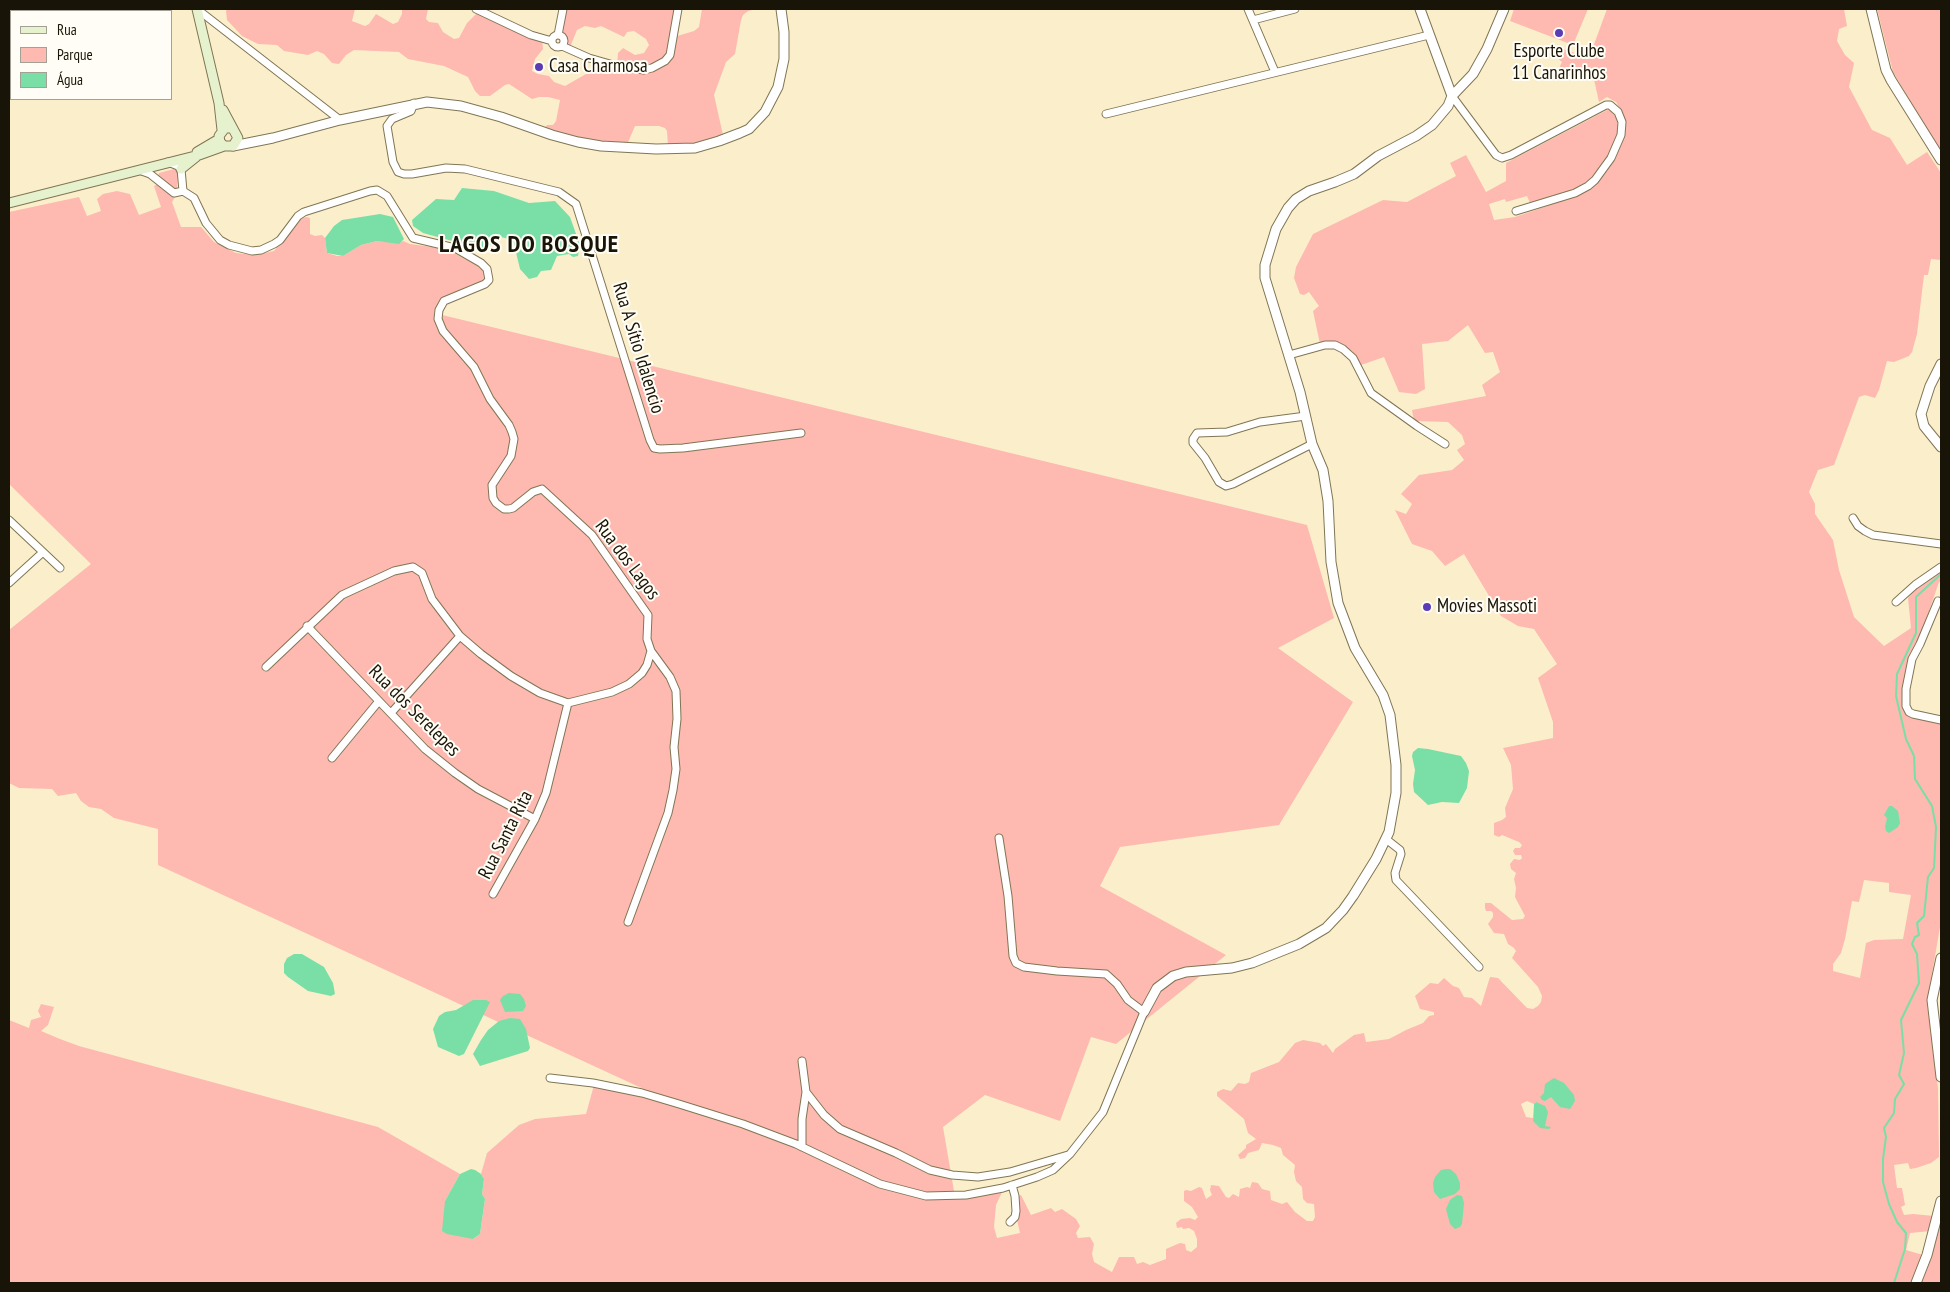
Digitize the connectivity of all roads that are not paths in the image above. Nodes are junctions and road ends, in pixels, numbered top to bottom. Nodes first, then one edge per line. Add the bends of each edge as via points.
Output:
1 (197, 9) edge
2 (476, 9) edge
3 (563, 9) edge
4 (678, 9) edge
5 (781, 9) edge
6 (1248, 9) edge
7 (1295, 9) edge
8 (1420, 9) edge
9 (1504, 9) edge
10 (1871, 9) edge
11 (1254, 20) junction
12 (1428, 34) junction
13 (558, 35) junction
14 (552, 41) junction
15 (562, 46) junction
16 (1275, 72) junction
17 (1452, 96) junction
18 (414, 104) junction
19 (1106, 114) dead end
20 (340, 120) junction
21 (228, 137) junction
22 (199, 155) junction
23 (188, 157) junction
24 (1941, 160) edge
25 (167, 162) junction
26 (138, 169) junction
27 (181, 169) junction
28 (183, 191) junction
29 (9, 203) edge
30 (1516, 211) dead end
31 (1288, 355) junction
32 (1941, 364) edge
33 (1306, 416) junction
34 (801, 433) dead end
35 (1312, 444) junction
36 (1445, 444) dead end
37 (1941, 447) edge
38 (1853, 518) dead end
39 (9, 520) edge
40 (1941, 544) edge
41 (42, 553) junction
42 (1941, 567) edge
43 (60, 568) dead end
44 (9, 584) edge
45 (1896, 602) dead end
46 (1938, 602) dead end
47 (307, 626) junction
48 (460, 636) junction
49 (650, 651) junction
50 (266, 667) dead end
51 (379, 701) junction
52 (568, 702) junction
53 (391, 713) junction
54 (1941, 720) edge
55 (332, 758) dead end
56 (535, 819) junction
57 (999, 838) dead end
58 (1386, 839) junction
59 (494, 894) dead end
60 (628, 922) dead end
61 (1941, 958) edge
62 (1479, 967) dead end
63 (1144, 1012) junction
64 (802, 1061) dead end
65 (1941, 1076) edge
66 (550, 1078) dead end
67 (806, 1092) junction
68 (802, 1147) junction
69 (1070, 1154) junction
70 (1012, 1185) junction
71 (1941, 1201) edge
72 (1010, 1222) dead end
73 (1916, 1283) edge

1 - 20 street
1 - 21 main road
2 - 14 street via 531,35
3 - 13 street
4 - 15 street via 670,55 660,65 644,70 617,66
5 - 18 street via 785,49 778,87 766,112 749,129 695,148 601,146 552,135 461,106 427,102
6 - 11 street
7 - 11 street
8 - 12 street
9 - 17 street via 1473,74
10 - 24 street via 1890,80
11 - 16 street
12 - 16 street
12 - 17 street
13 - 14 street
13 - 15 street via 564,39
14 - 15 street via 556,47
16 - 19 street
17 - 30 street via 1496,155 1502,158 1606,104 1618,112 1622,122 1620,135 1611,158 1595,180 1575,193
17 - 31 street via 1424,132 1384,152 1354,174 1306,192 1288,208 1276,229 1265,266 1265,278
18 - 20 street
18 - 34 street, Rua A Sítio Idalencio via 411,111 392,119 387,126 398,172 412,174 446,168 466,169 548,188 576,204 653,447 660,450 683,448
20 - 21 street via 256,141
21 - 22 main road
21 - 23 main road
22 - 23 main road
22 - 27 main road
23 - 25 main road
25 - 26 main road
25 - 27 street
26 - 28 street via 174,193
26 - 29 main road
27 - 28 street
28 - 49 street, Rua dos Lagos via 194,198 206,223 220,240 252,251 274,244 304,212 377,190 387,196 413,238 455,248 481,263 487,269 489,280 444,301 438,319 443,331 474,368 490,400 512,432 511,456 492,485 493,498 504,509 509,509 542,489 592,535 648,615
31 - 33 street
31 - 36 street via 1325,345 1344,349 1353,358 1371,393
32 - 37 street via 1922,414 1924,426
33 - 35 street
33 - 35 street via 1260,422 1227,432 1197,433 1193,443 1219,482 1226,486
35 - 58 street via 1325,478 1331,562 1338,604 1355,648 1383,694 1390,715 1396,793
38 - 40 street via 1865,532 1873,535
39 - 41 street
41 - 43 street
41 - 44 street
42 - 45 street
46 - 54 street via 1910,664 1906,706 1913,714
47 - 48 street via 342,595 394,571 413,567 422,573 432,600
47 - 50 street
47 - 51 street, Rua dos Serelepes
48 - 52 street via 511,676 540,693
48 - 53 street
49 - 52 street via 647,665 630,684 612,692
49 - 60 street via 670,677 676,691 676,769 668,813
51 - 53 street, Rua dos Serelepes
51 - 55 street
52 - 56 street, Rua Santa Rita via 546,793
53 - 56 street, Rua dos Serelepes via 425,749 455,773
56 - 59 street, Rua Santa Rita
57 - 63 street via 1016,963 1024,967 1106,974 1128,1000
58 - 62 street via 1401,854 1396,880
58 - 63 street via 1353,896 1326,928 1299,944 1252,963 1173,976 1157,988
61 - 65 street via 1932,1000
63 - 69 street via 1103,1112
64 - 67 street
66 - 68 street via 642,1093 743,1124
67 - 68 street
67 - 69 street via 840,1129 930,1170 978,1177
68 - 70 street via 880,1184 926,1196 966,1195
69 - 70 street via 1053,1170
70 - 72 street via 1016,1211
71 - 73 street

